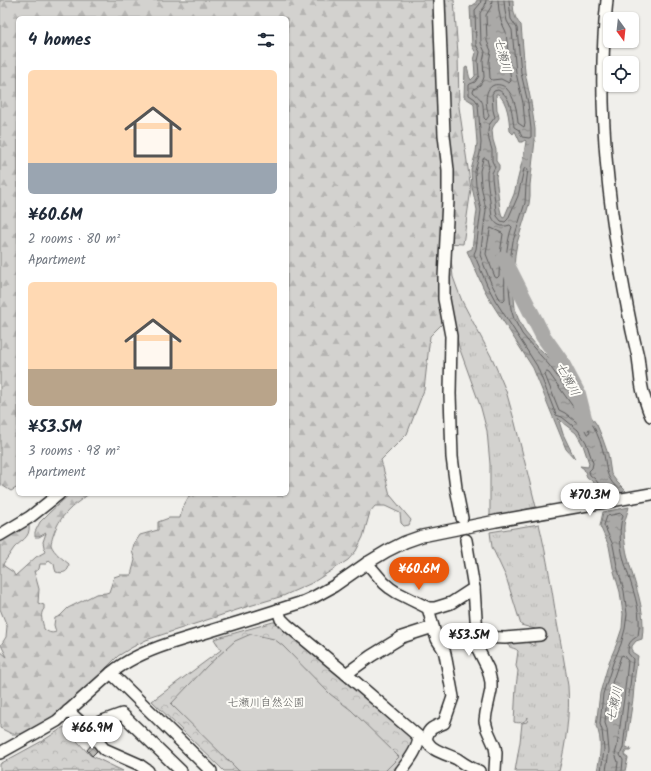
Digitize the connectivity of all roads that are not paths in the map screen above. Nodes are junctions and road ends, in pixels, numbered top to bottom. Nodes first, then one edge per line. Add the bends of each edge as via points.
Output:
1 (439, 0) edge
2 (607, 0) edge
3 (651, 416) edge
4 (651, 494) edge
5 (56, 496) edge
6 (462, 518) dead end
7 (0, 535) edge
8 (466, 540) dead end
9 (367, 563) junction
10 (474, 588) junction
11 (428, 608) junction
12 (278, 610) junction
13 (433, 627) junction
14 (540, 635) dead end
15 (478, 637) junction
16 (111, 673) junction
17 (346, 674) junction
18 (68, 711) junction
19 (86, 727) junction
20 (423, 738) junction
21 (0, 753) edge
22 (148, 771) edge
23 (181, 771) edge
24 (211, 771) edge
25 (401, 771) edge
26 (479, 771) edge
27 (495, 771) edge

1 - 6 street via 448,170 444,299 451,336 452,456
2 - 3 street via 603,45 603,91 610,191 643,395
4 - 9 street via 422,536
5 - 7 street via 30,517
8 - 10 street
9 - 11 street via 390,588
9 - 12 street via 326,591
10 - 11 street via 448,605
10 - 15 street
11 - 13 street
12 - 16 street via 154,648 136,656
12 - 17 street via 281,619 287,625
13 - 17 street via 402,637
13 - 20 street via 446,654 453,697 444,722 433,727
14 - 15 street
15 - 27 street via 479,652 491,682 485,721 495,746
16 - 18 street
16 - 24 street
17 - 20 street
18 - 19 street
18 - 21 street via 50,725
19 - 22 street via 104,749
19 - 23 street via 122,714
20 - 25 street
20 - 26 street via 432,748

